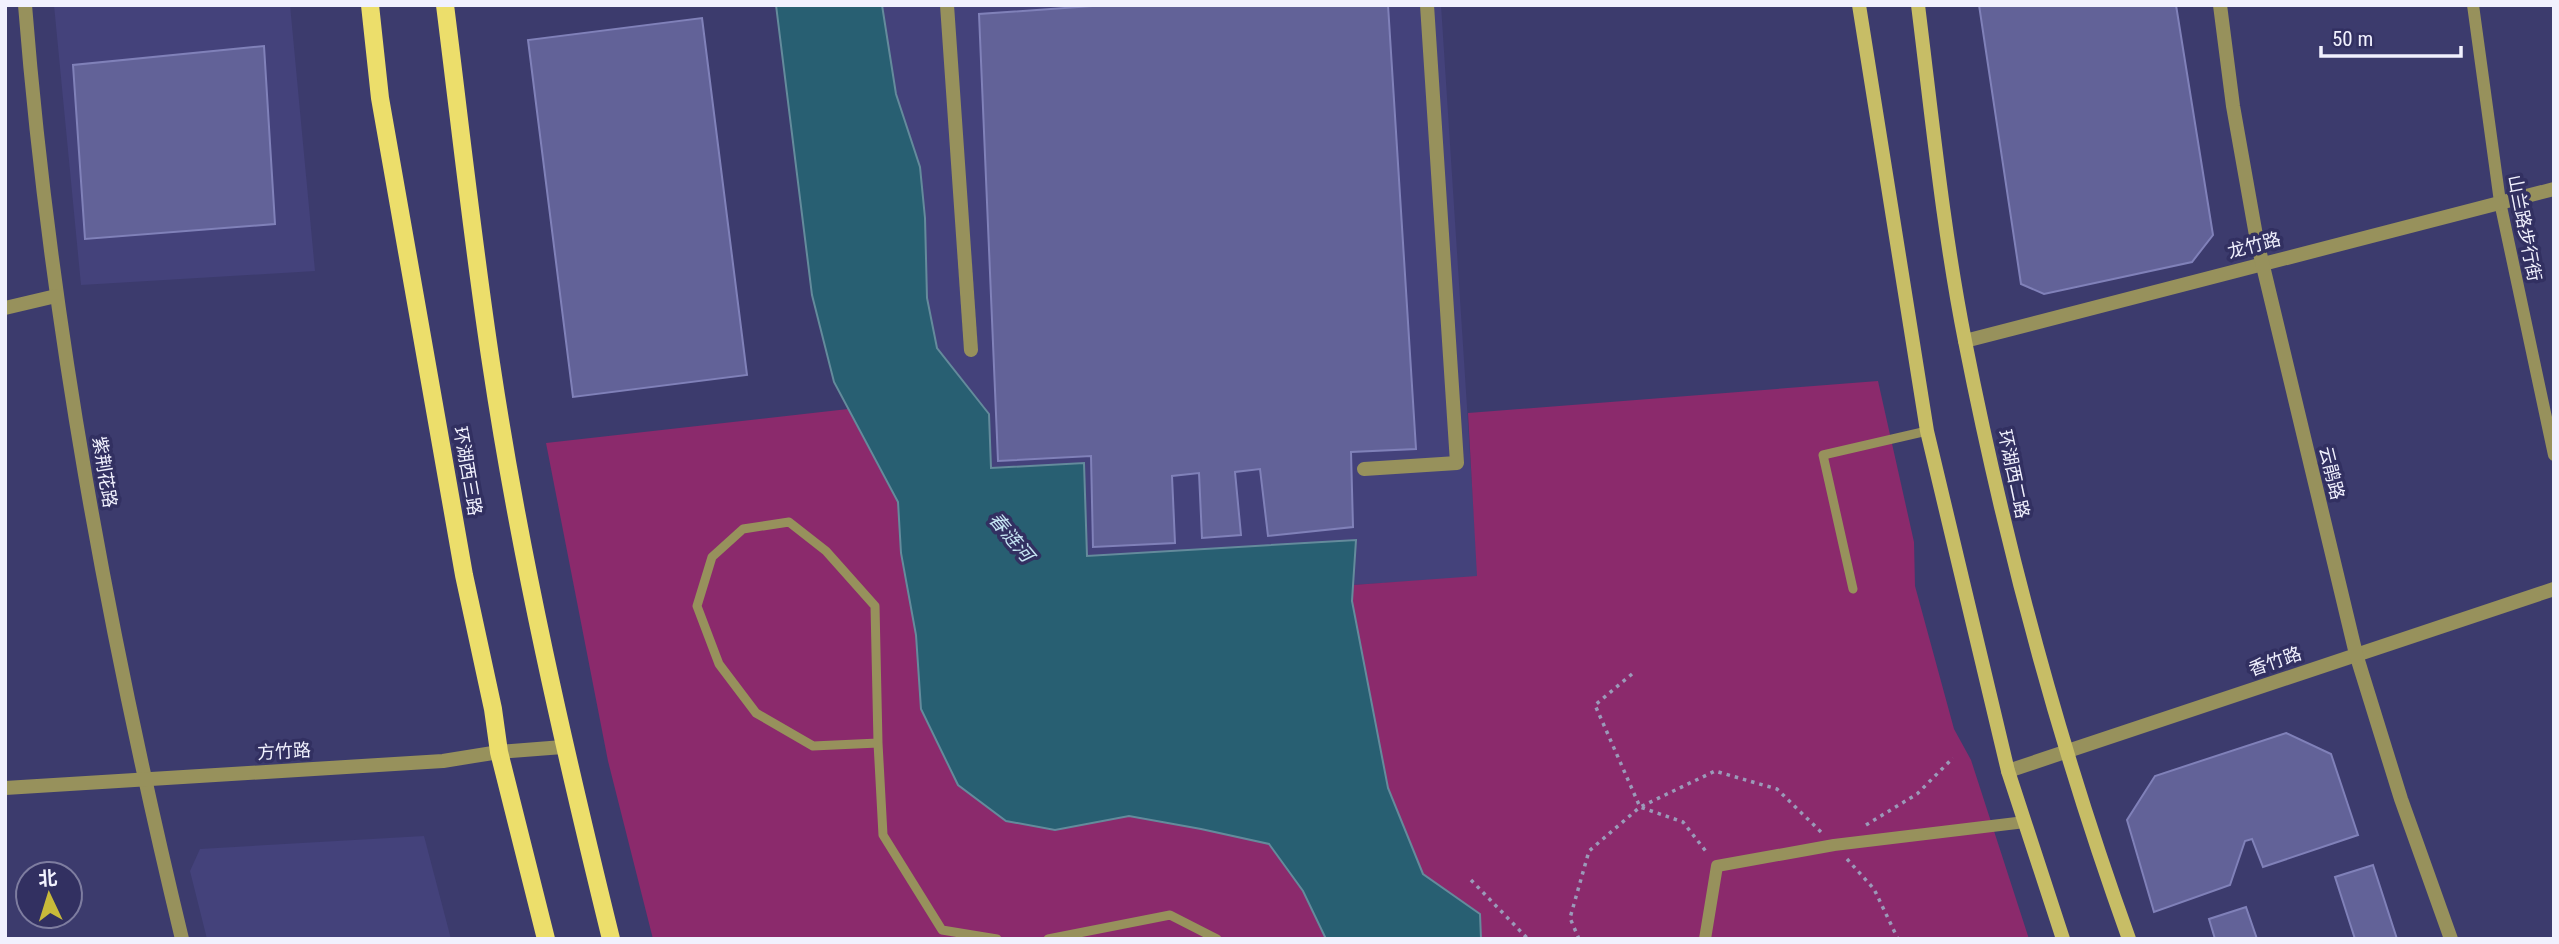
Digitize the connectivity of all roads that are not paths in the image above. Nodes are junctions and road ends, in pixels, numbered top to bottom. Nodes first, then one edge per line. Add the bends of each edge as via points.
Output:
1 (25, 5) edge
2 (370, 5) edge
3 (445, 5) edge
4 (947, 5) edge
5 (1427, 5) edge
6 (1859, 5) edge
7 (1918, 5) edge
8 (2220, 5) edge
9 (2473, 5) edge
10 (2554, 189) edge
11 (2500, 202) junction
12 (2263, 263) junction
13 (56, 296) junction
14 (5, 308) edge
15 (1965, 341) junction
16 (971, 350) dead end
17 (1927, 431) junction
18 (2554, 455) edge
19 (1364, 469) dead end
20 (1853, 589) dead end
21 (2554, 589) edge
22 (2356, 654) junction
23 (878, 743) junction
24 (563, 747) junction
25 (2068, 751) junction
26 (499, 752) junction
27 (2008, 771) junction
28 (143, 779) junction
29 (5, 788) edge
30 (2025, 822) junction
31 (181, 939) edge
32 (546, 939) edge
33 (611, 939) edge
34 (997, 939) edge
35 (1048, 939) edge
36 (1217, 939) edge
37 (1705, 939) edge
38 (2063, 939) edge
39 (2129, 939) edge
40 (2451, 939) edge

1 - 13 street, 紫荆花路
2 - 26 main road, 环湖西三路 via 380,98
3 - 24 main road via 491,363
4 - 16 street
5 - 19 street via 1457,463
6 - 17 main road
7 - 15 main road, 环湖西二路
8 - 12 street, 云鹃路
9 - 11 street, 山兰路步行街
10 - 11 street, 龙竹路
11 - 12 street, 龙竹路
11 - 18 street, 山兰路步行街
12 - 15 street, 龙竹路
12 - 22 street, 云鹃路
13 - 14 street
13 - 28 street, 紫荆花路
15 - 25 main road, 环湖西二路 via 2014,564
17 - 20 lane via 1823,455
17 - 27 main road
21 - 22 street, 香竹路
22 - 25 street, 香竹路
22 - 40 street, 云鹃路
23 - 23 lane via 875,606 826,551 789,522 743,529 712,557 697,606 719,664 756,713 813,746
23 - 34 lane via 883,835 942,930
24 - 26 street, 方竹路
24 - 33 main road
25 - 27 street, 香竹路
25 - 39 main road, 环湖西二路
26 - 28 street, 方竹路 via 443,761
26 - 32 main road, 环湖西三路
27 - 30 main road
28 - 29 street, 方竹路
28 - 31 street, 紫荆花路
30 - 37 street via 1834,845 1717,866
30 - 38 main road
35 - 36 lane via 1170,915

